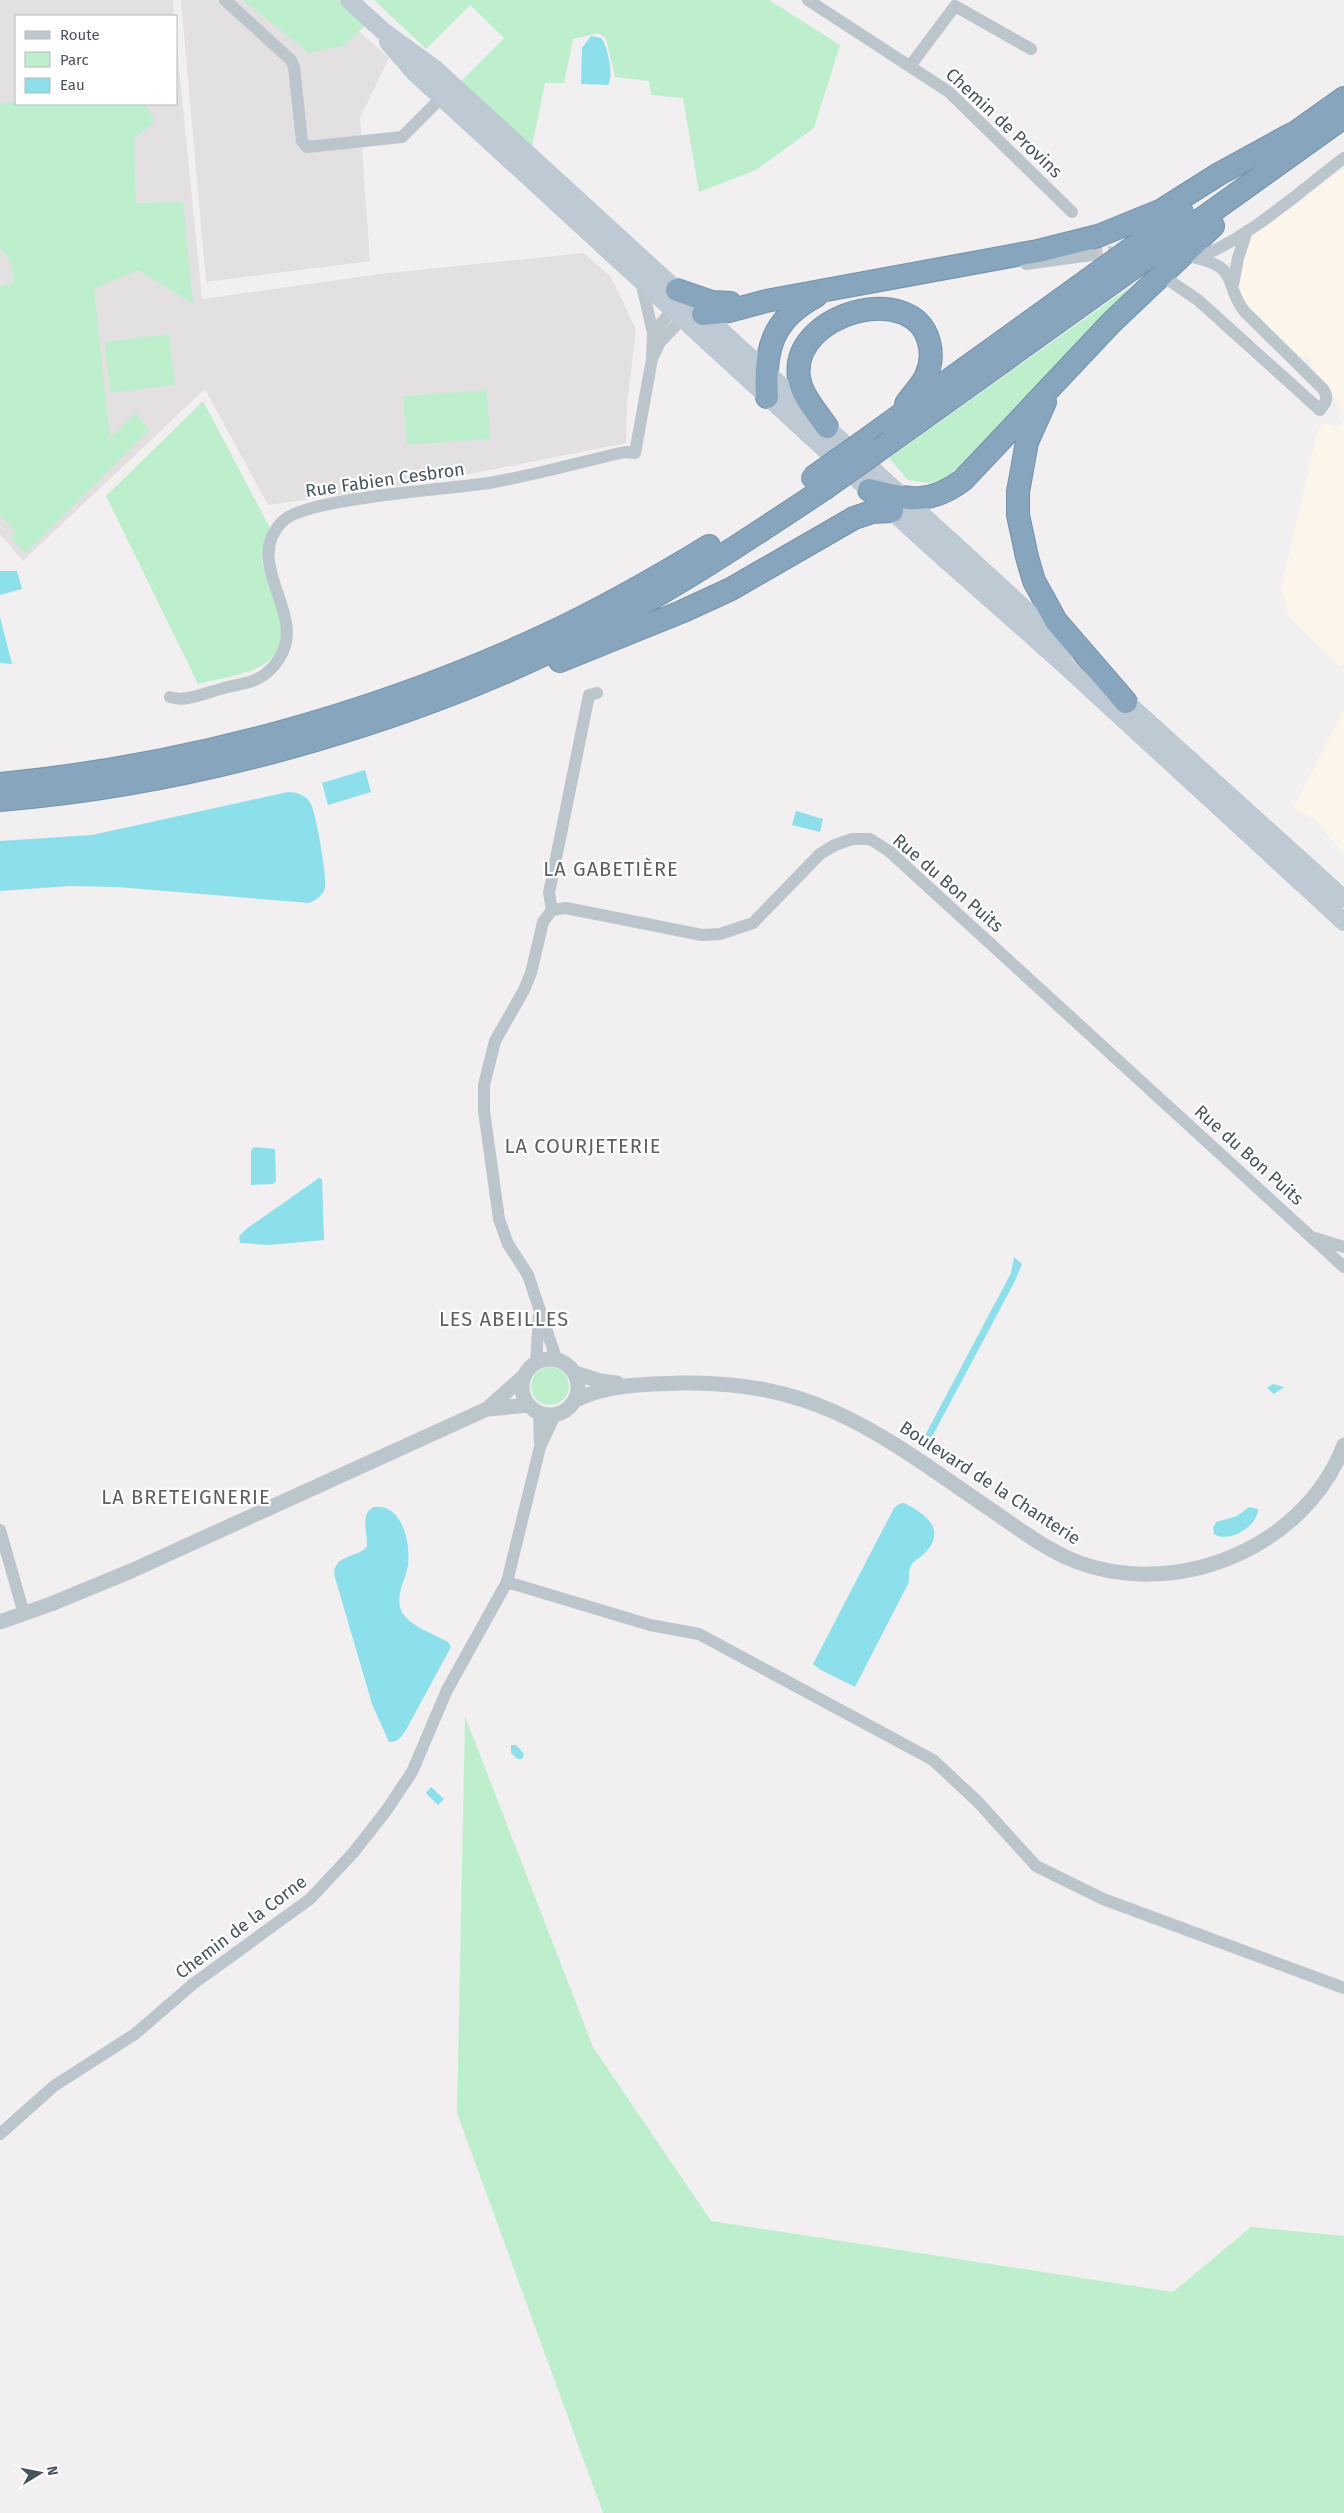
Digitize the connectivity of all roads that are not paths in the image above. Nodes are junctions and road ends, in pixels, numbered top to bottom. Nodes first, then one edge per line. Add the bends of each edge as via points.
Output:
1 (225, 0) edge
2 (349, 0) edge
3 (808, 0) edge
4 (373, 23) junction
5 (1031, 49) dead end
6 (910, 66) junction
7 (442, 97) junction
8 (1344, 98) edge
9 (1344, 117) edge
10 (1292, 134) junction
11 (1344, 158) edge
12 (1254, 181) junction
13 (1072, 212) dead end
14 (1247, 231) junction
15 (1091, 255) tunnel mouth
16 (1196, 258) junction
17 (947, 268) junction
18 (1170, 274) junction
19 (641, 281) junction
20 (1233, 285) junction
21 (828, 289) junction
22 (766, 301) junction
23 (684, 309) junction
24 (653, 333) junction
25 (652, 359) junction
26 (765, 371) junction
27 (1056, 381) junction
28 (767, 397) junction
29 (826, 427) junction
30 (887, 431) junction
31 (818, 483) junction
32 (869, 490) joint
33 (898, 504) junction
34 (478, 684) junction
35 (597, 693) dead end
36 (170, 697) dead end
37 (1126, 702) junction
38 (0, 784) edge
39 (0, 800) edge
40 (1268, 842) junction
41 (1344, 899) edge
42 (552, 910) junction
43 (1344, 922) edge
44 (1312, 1237) junction
45 (1344, 1247) edge
46 (1344, 1267) edge
47 (539, 1311) junction
48 (556, 1358) junction
49 (536, 1362) junction
50 (575, 1373) junction
51 (524, 1376) junction
52 (632, 1385) junction
53 (575, 1400) junction
54 (487, 1409) junction
55 (534, 1409) junction
56 (555, 1415) junction
57 (1344, 1445) edge
58 (540, 1447) junction
59 (0, 1530) edge
60 (507, 1582) junction
61 (24, 1614) junction
62 (0, 1622) edge
63 (1344, 1988) edge
64 (0, 2134) edge

1 - 7 street via 293,63 302,141 307,147 402,137
2 - 4 main road
3 - 6 street, Chemin de Provins
4 - 7 main road via 406,64
4 - 23 main road via 430,64
5 - 6 street via 955,6
6 - 13 street, Chemin de Provins via 949,92
7 - 19 main road
8 - 10 highway
9 - 12 highway
10 - 17 highway via 1134,223 1073,243
10 - 30 highway
11 - 14 street
12 - 18 highway
12 - 30 highway
14 - 16 street
14 - 20 street
15 - 17 street via 957,276
16 - 18 street
16 - 20 street via 1219,265
17 - 21 highway
18 - 20 street via 1320,410 1327,397 1323,389 1245,312 1237,301
18 - 27 highway via 1111,323
19 - 23 main road
19 - 24 street
21 - 22 highway
21 - 26 highway via 802,303 784,319 769,348
22 - 23 highway
22 - 23 highway via 728,311
23 - 24 street via 661,321
23 - 25 street
23 - 26 main road
23 - 28 main road
24 - 25 street
25 - 36 street, Rue Fabien Cesbron via 635,453 625,452 491,482 320,506 291,514 273,534 268,551 269,569 288,624 281,656 270,670 255,680 183,700
26 - 28 highway
26 - 29 main road
27 - 33 highway via 963,480 946,492
27 - 37 highway via 1027,442 1018,492 1022,537 1034,581 1044,602 1060,626
28 - 32 main road
29 - 30 highway via 799,378 799,361 804,346 815,334 841,317 863,310 896,310 919,324 928,335 931,349 926,375
29 - 33 main road
30 - 31 highway, bridge
31 - 34 highway via 727,553 618,617
31 - 38 highway via 613,602 475,667 259,738 95,774
32 - 33 highway
33 - 34 highway via 854,518 731,589 681,612 528,673
33 - 37 main road
33 - 40 main road via 1060,661
34 - 39 highway via 372,722 186,772 97,789
35 - 42 street via 589,695 578,740 550,893
37 - 40 main road
40 - 41 main road
40 - 43 main road
42 - 44 street, Rue du Bon Puits via 566,908 702,935 720,934 753,923 820,854 852,839 870,839 889,851
42 - 47 street via 543,922 524,990 495,1041 484,1086 484,1111 499,1219 508,1244 528,1275
44 - 45 street
44 - 46 street, Rue du Bon Puits
47 - 48 street
47 - 49 street
48 - 49 street
48 - 50 street
49 - 51 street
50 - 52 street, Boulevard de la Chanterie via 600,1381
50 - 53 street via 578,1391
51 - 54 street
51 - 55 street via 524,1396
52 - 53 street, Boulevard de la Chanterie via 592,1392
52 - 57 street, Boulevard de la Chanterie via 732,1384 777,1391 834,1410 882,1436 1051,1549 1082,1563 1130,1574 1157,1575 1204,1567 1255,1546 1286,1524 1306,1504 1320,1488
53 - 56 street via 570,1407
54 - 55 street
54 - 61 street via 131,1571
55 - 56 street
55 - 58 street, Chemin de la Corne
56 - 58 street, Chemin de la Corne
58 - 60 street, Chemin de la Corne
59 - 61 street
60 - 63 street via 650,1625 699,1634 934,1760 978,1802 1036,1866 1103,1899
60 - 64 street, Chemin de la Corne via 447,1690 412,1772 386,1811 330,1879 310,1899 194,1984 135,2034 54,2086
61 - 62 street

